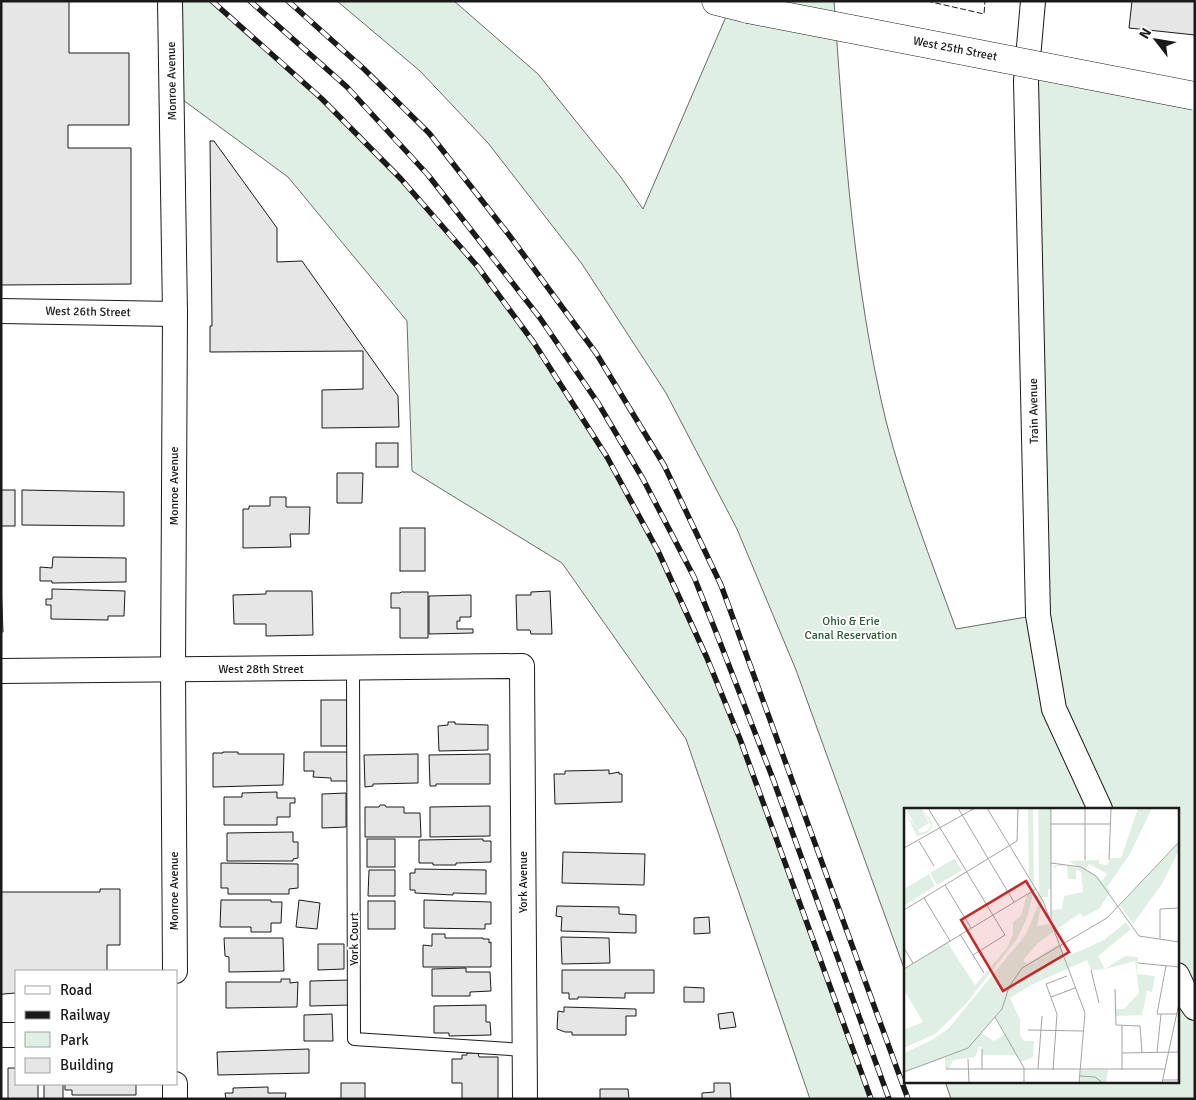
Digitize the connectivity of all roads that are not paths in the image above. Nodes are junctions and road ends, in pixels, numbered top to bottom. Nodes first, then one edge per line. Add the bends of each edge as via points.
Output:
1 (716, 1) edge
2 (1033, 1) edge
3 (170, 2) edge
4 (1195, 96) edge
5 (1, 311) edge
6 (174, 314) junction
7 (522, 666) joint
8 (353, 669) junction
9 (173, 670) junction
10 (1, 671) edge
11 (1100, 808) edge
12 (175, 970) edge
13 (1178, 977) edge
14 (1195, 1008) edge
15 (1, 1035) edge
16 (15, 1035) edge
17 (524, 1050) junction
18 (175, 1085) edge
19 (175, 1099) edge
20 (525, 1099) edge

1 - 4 main road, West 25th Street, bridge
2 - 11 street, Train Avenue via 1026,81 1038,615 1054,709
3 - 6 street, Monroe Avenue
5 - 6 street, West 26th Street
6 - 9 street, Monroe Avenue
7 - 8 street, West 28th Street
7 - 17 street, York Avenue
8 - 9 street, West 28th Street
8 - 17 lane, York Court via 354,1039
9 - 10 street, West 28th Street
9 - 12 street, Monroe Avenue
13 - 14 street
15 - 16 street
17 - 20 street, York Avenue
18 - 19 street

